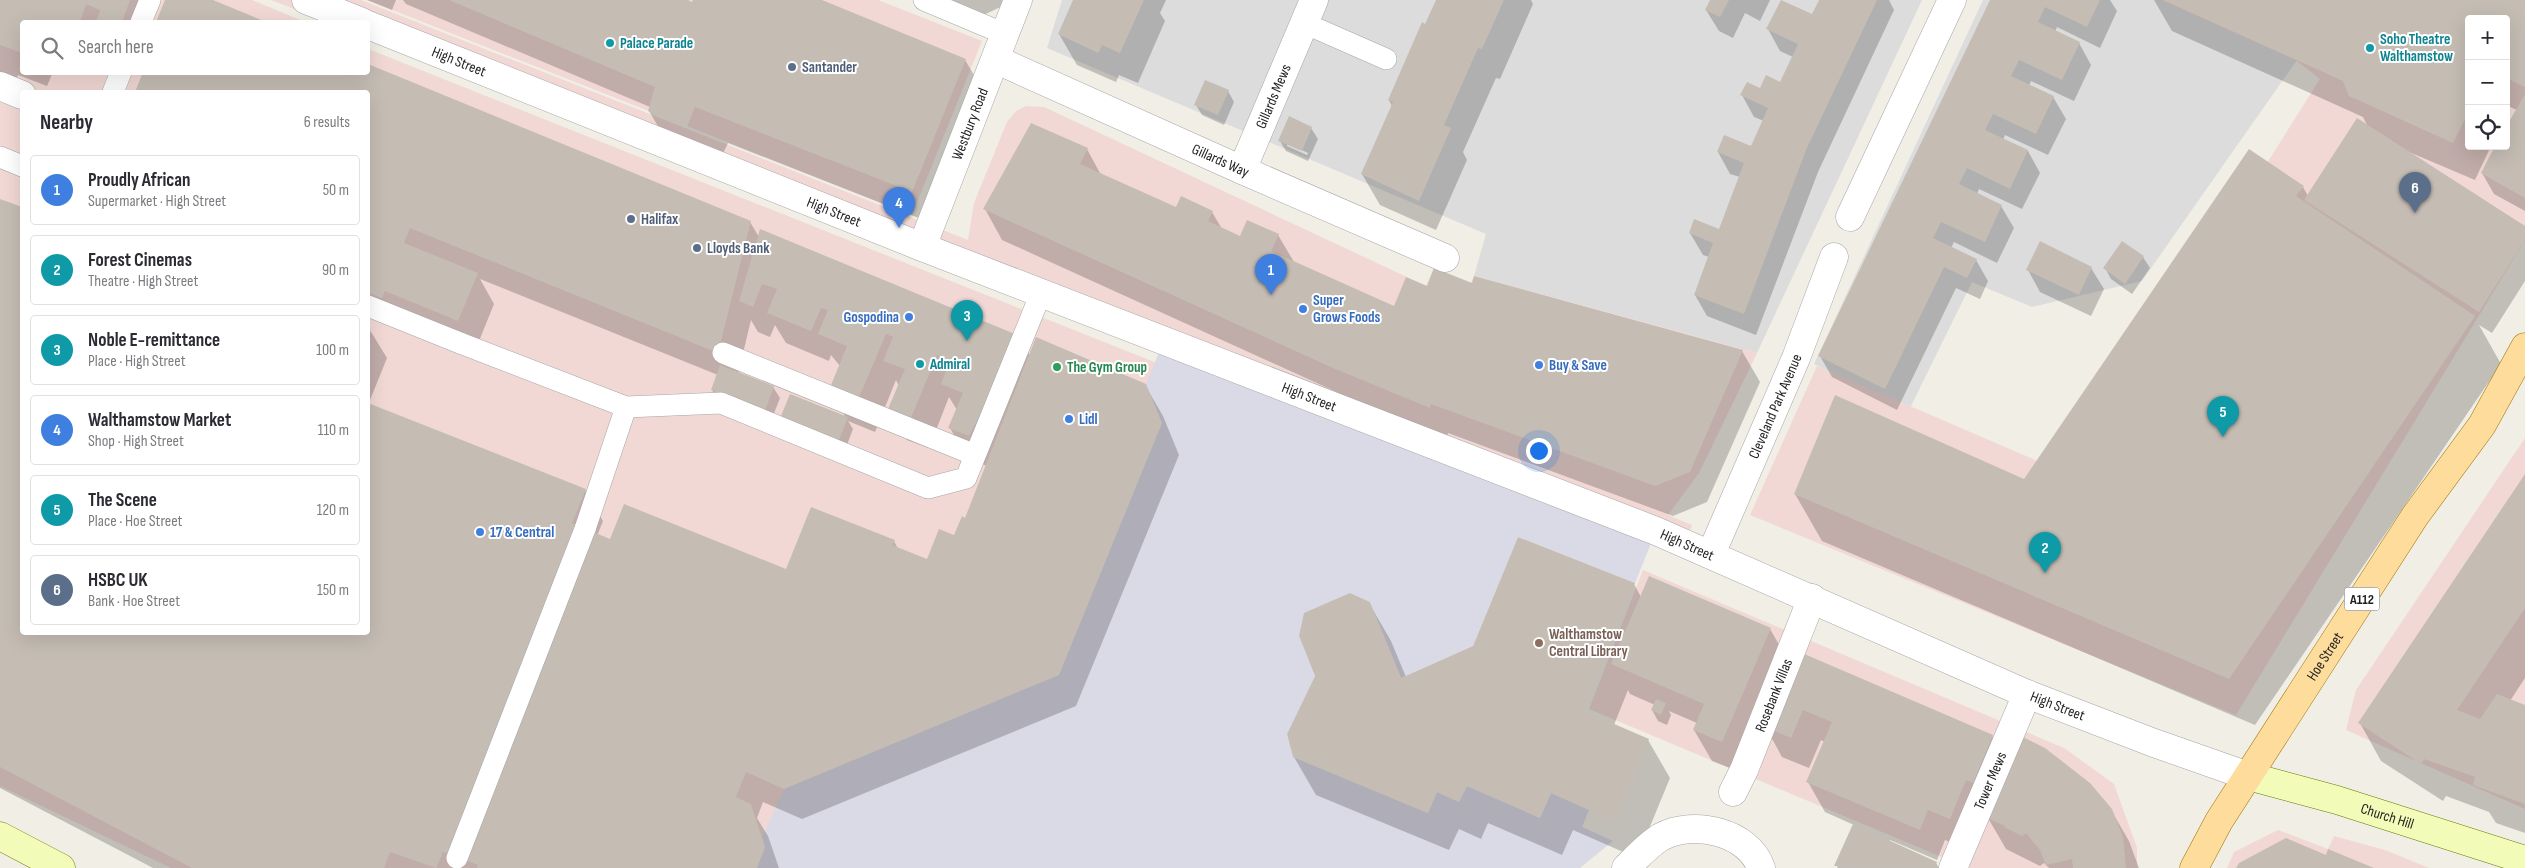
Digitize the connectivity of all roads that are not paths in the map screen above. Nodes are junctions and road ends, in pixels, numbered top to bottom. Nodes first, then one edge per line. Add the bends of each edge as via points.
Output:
1 (150, 0) edge
2 (306, 0) edge
3 (924, 0) edge
4 (1018, 0) edge
5 (1952, 0) edge
6 (1309, 12) edge
7 (142, 20) edge
8 (357, 20) edge
9 (370, 26) edge
10 (1007, 35) junction
11 (996, 60) junction
12 (1386, 60) dead end
13 (120, 75) edge
14 (0, 86) edge
15 (115, 90) edge
16 (20, 93) edge
17 (0, 157) edge
18 (20, 165) edge
19 (1242, 170) junction
20 (1850, 217) dead end
21 (922, 247) junction
22 (1834, 257) dead end
23 (1445, 258) dead end
24 (1041, 293) junction
25 (370, 307) edge
26 (2525, 347) edge
27 (723, 353) dead end
28 (626, 407) junction
29 (975, 455) junction
30 (1712, 554) junction
31 (1812, 598) junction
32 (2027, 694) junction
33 (2248, 776) junction
34 (1732, 792) dead end
35 (0, 836) edge
36 (2525, 860) edge
37 (60, 868) edge
38 (454, 868) edge
39 (1626, 868) edge
40 (1761, 868) edge
41 (1953, 868) edge
42 (2194, 868) edge

1 - 7 lane
2 - 8 street
3 - 10 lane
4 - 10 street, Westbury Road
5 - 20 street
6 - 12 lane, Gillards Mews
6 - 19 street, Gillards Mews
9 - 21 street, High Street
10 - 11 street, Westbury Road
11 - 19 street, Gillards Way
11 - 21 street, Westbury Road
13 - 15 lane
14 - 16 street
17 - 18 lane
19 - 23 street, Gillards Way
21 - 24 street, High Street
22 - 30 street, Cleveland Park Avenue via 1796,358
24 - 29 lane
24 - 30 street, High Street
25 - 28 lane, bridge
26 - 33 main road, Hoe Street / A112 via 2482,425 2415,516
27 - 29 lane
28 - 29 lane via 721,403 928,488 966,478
28 - 38 lane, bridge via 600,489
30 - 31 street, High Street
31 - 32 street, High Street
31 - 34 street, Rosebank Villas via 1744,770
32 - 33 street, High Street
32 - 41 street, Tower Mews
33 - 36 street, Church Hill via 2337,800
33 - 42 main road, Hoe Street / A112
35 - 37 street
39 - 40 street via 1662,837 1693,829 1718,832 1740,842 1755,855

